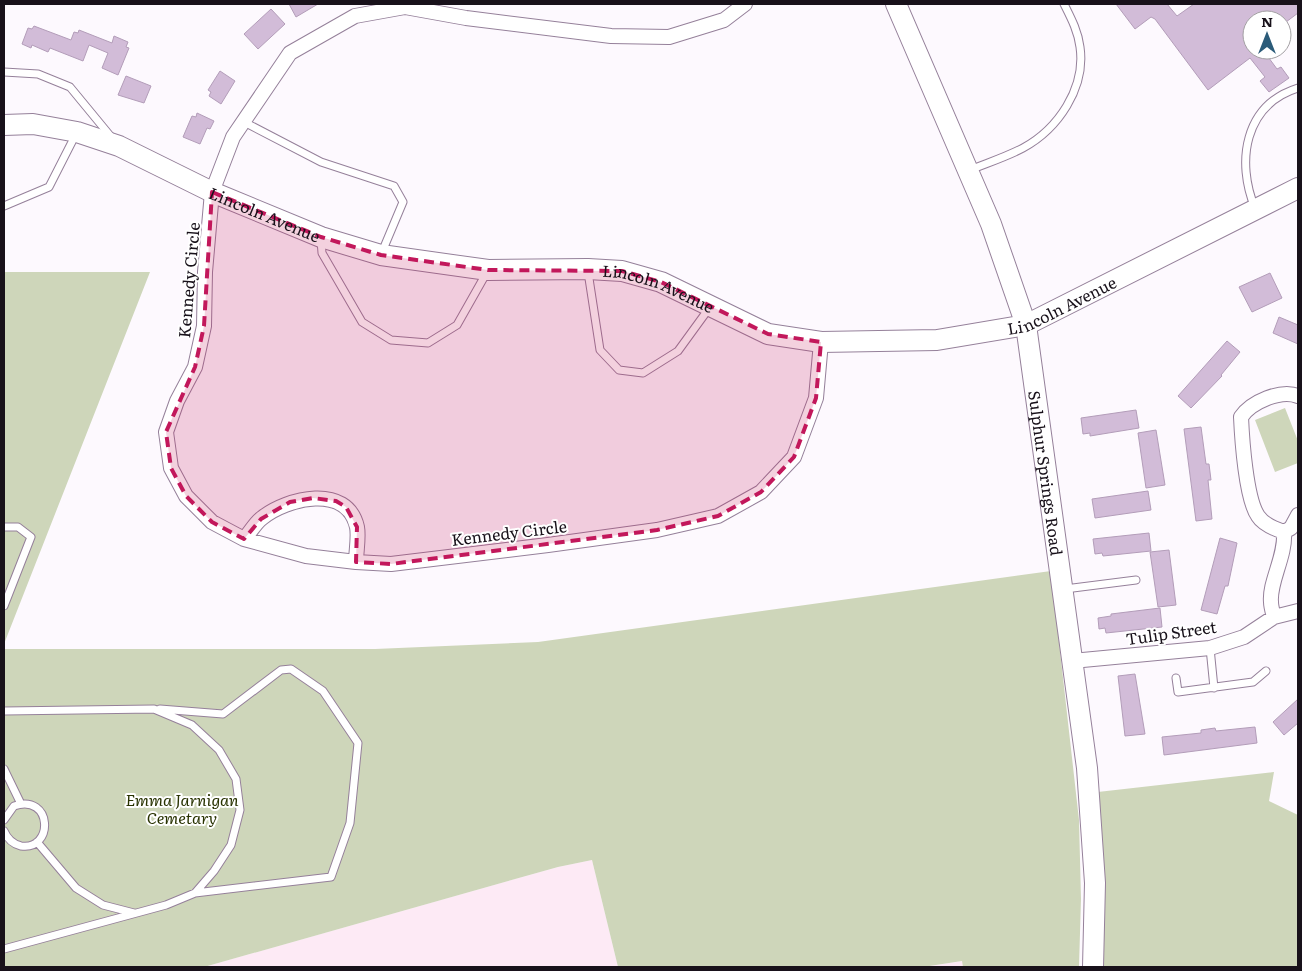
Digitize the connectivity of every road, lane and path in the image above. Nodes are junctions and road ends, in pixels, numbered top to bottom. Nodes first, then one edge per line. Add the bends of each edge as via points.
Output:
1 (746, 4) edge
2 (896, 4) edge
3 (1064, 4) edge
4 (4, 72) edge
5 (1298, 88) edge
6 (244, 122) junction
7 (4, 125) edge
8 (77, 132) junction
9 (119, 146) junction
10 (969, 170) junction
11 (1298, 188) edge
12 (212, 192) junction
13 (4, 206) edge
14 (1255, 209) junction
15 (321, 237) junction
16 (381, 255) junction
17 (588, 269) junction
18 (488, 270) junction
19 (710, 307) junction
20 (1026, 325) junction
21 (821, 342) junction
22 (1298, 396) edge
23 (1298, 515) edge
24 (4, 527) edge
25 (1284, 532) junction
26 (244, 539) junction
27 (356, 562) junction
28 (1136, 580) dead end
29 (1062, 589) junction
30 (4, 606) edge
31 (1298, 611) edge
32 (1274, 618) junction
33 (1210, 648) junction
34 (1072, 661) junction
35 (1266, 671) dead end
36 (1176, 678) dead end
37 (1214, 688) junction
38 (154, 709) junction
39 (4, 711) edge
40 (4, 769) edge
41 (21, 804) junction
42 (4, 820) edge
43 (4, 831) edge
44 (37, 842) junction
45 (195, 893) junction
46 (134, 913) junction
47 (4, 949) edge
48 (1093, 967) edge

1 - 6 street, Kennedy Circle via 724,20 668,37 611,36 405,7 355,16 290,53
2 - 10 street, Sulphur Springs Road
3 - 10 lane via 1076,26 1080,47 1076,85 1064,111 1023,148
4 - 9 lane via 38,74 70,87
5 - 14 lane via 1275,100 1249,132 1245,155 1247,188
6 - 12 street, Kennedy Circle via 233,137
6 - 16 lane via 321,162 394,186 403,202
7 - 8 street, Lincoln Avenue via 34,124
8 - 9 street, Lincoln Avenue
8 - 13 lane via 49,187
9 - 12 street, Lincoln Avenue
10 - 20 street, Sulphur Springs Road
11 - 14 street, Lincoln Avenue
12 - 15 street, Lincoln Avenue
12 - 26 street, Kennedy Circle via 204,326 195,367 177,401 166,432 171,468 186,496 212,522
14 - 20 street, Lincoln Avenue
15 - 16 street, Lincoln Avenue
15 - 18 lane via 322,253 362,322 391,340 428,343 457,325
16 - 18 street, Lincoln Avenue
17 - 18 street, Lincoln Avenue
17 - 19 street, Lincoln Avenue via 622,271 661,282
17 - 19 lane via 600,350 619,370 644,373 678,351
19 - 21 street, Lincoln Avenue via 768,334
20 - 21 street, Lincoln Avenue via 937,340
20 - 29 street, Sulphur Springs Road
21 - 27 street, Kennedy Circle via 816,398 794,457 761,492 718,516 657,530 548,545 391,564
22 - 25 street via 1286,394 1270,398 1250,408 1241,417 1254,510 1258,518
23 - 25 street via 1291,528
24 - 30 lane via 18,527 31,537
25 - 32 street via 1285,542 1272,592
26 - 27 street, Kennedy Circle via 306,556
26 - 27 street via 261,518 290,502 313,498 336,501 346,507 357,527
28 - 29 lane
29 - 34 street, Sulphur Springs Road
31 - 32 street, Tulip Street
32 - 33 street, Tulip Street via 1244,637
33 - 34 street, Tulip Street
33 - 37 lane
34 - 48 street, Sulphur Springs Road via 1089,793 1095,883
35 - 37 lane via 1253,682
36 - 37 lane via 1178,692
38 - 39 lane
38 - 45 lane via 192,724 219,750 236,779 240,810 231,845
38 - 45 lane via 223,714 281,670 291,669 323,691 358,743 350,823 331,877
40 - 41 lane
41 - 42 lane via 8,811
41 - 44 lane via 34,806 44,817 45,830
43 - 44 lane via 17,845
44 - 46 lane via 76,888 103,905
45 - 46 lane
46 - 47 lane

